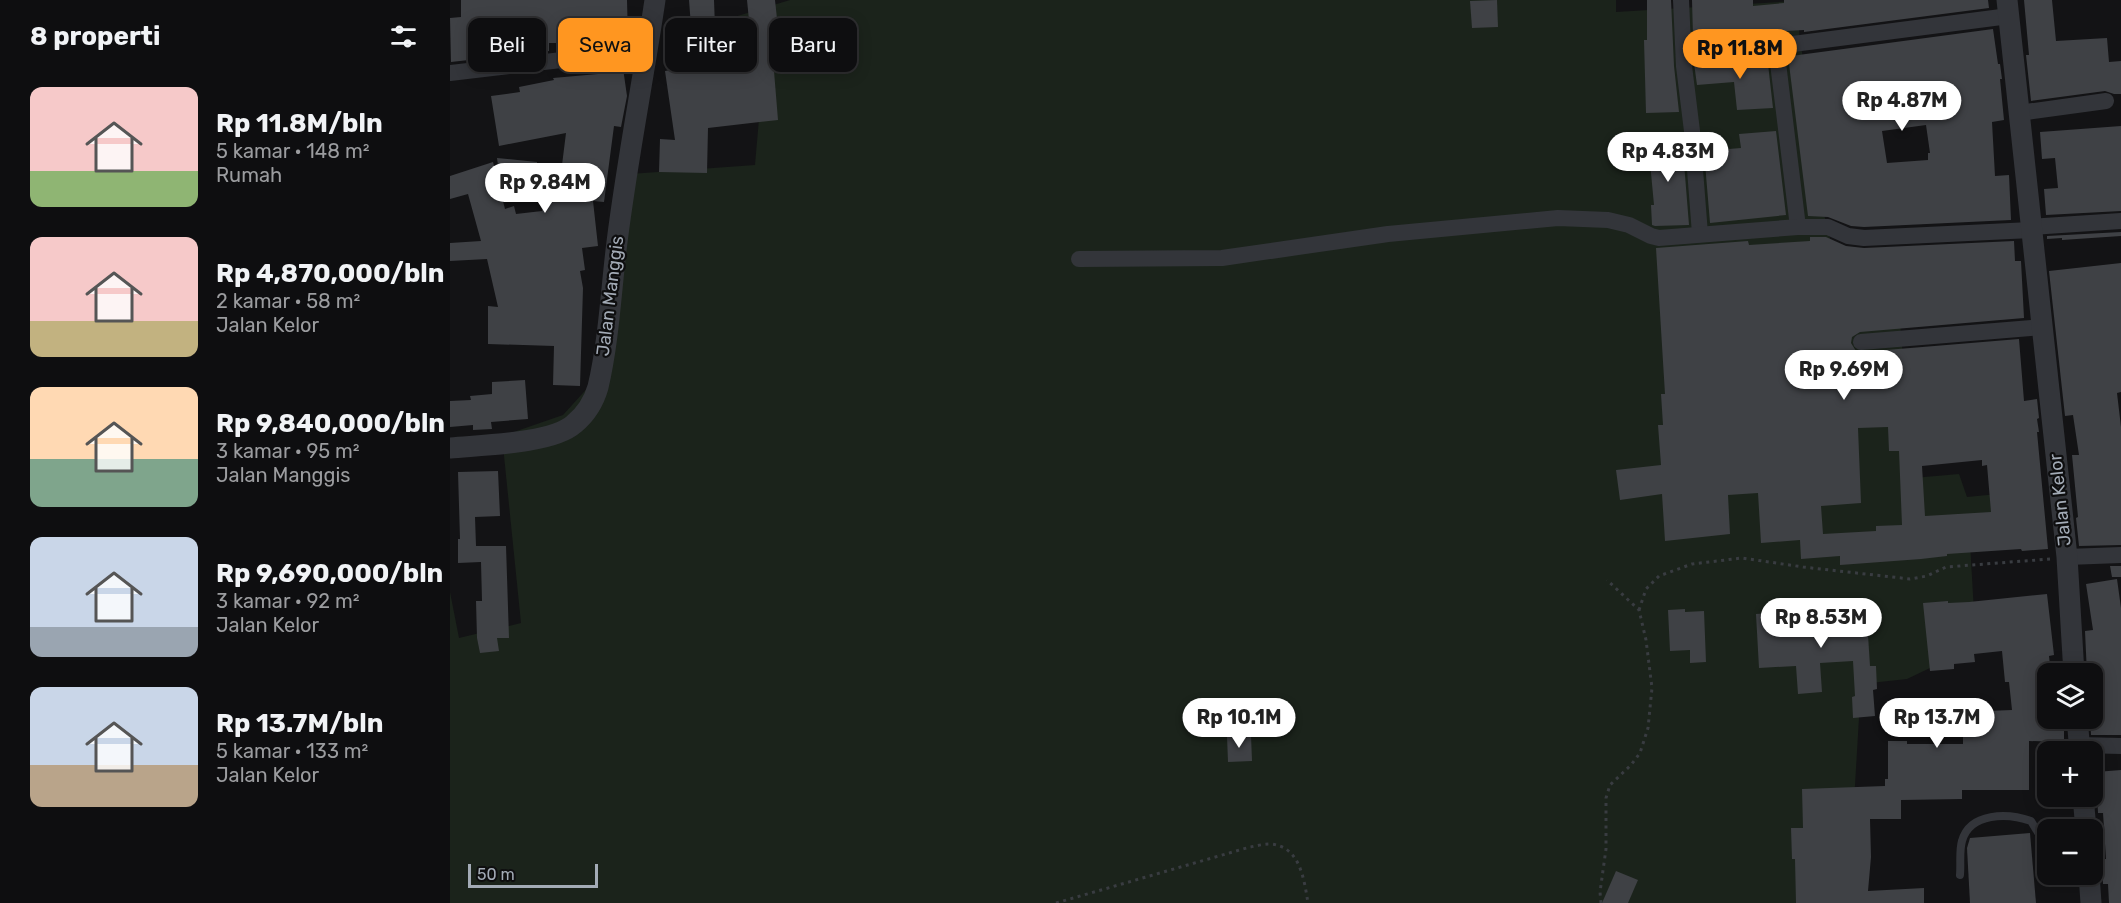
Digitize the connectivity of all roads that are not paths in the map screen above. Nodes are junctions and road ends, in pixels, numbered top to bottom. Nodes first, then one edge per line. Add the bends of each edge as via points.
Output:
1 (655, 0) edge
2 (1681, 0) edge
3 (2008, 8) edge
4 (652, 18) edge
5 (558, 60) edge
6 (644, 72) edge
7 (450, 73) edge
8 (2106, 101) dead end
9 (2019, 113) junction
10 (2121, 221) edge
11 (1798, 227) junction
12 (2031, 229) junction
13 (1700, 234) junction
14 (1080, 259) dead end
15 (2042, 327) junction
16 (1861, 342) dead end
17 (450, 447) edge
18 (2121, 555) edge
19 (2067, 557) junction
20 (2073, 663) edge
21 (2121, 746) edge
22 (2103, 747) edge
23 (2037, 829) edge
24 (1960, 874) dead end
25 (2090, 885) edge
26 (2091, 903) edge

1 - 4 street, Jalan Manggis
2 - 13 street
3 - 9 street, Jalan Kelor
3 - 11 street via 1782,48 1778,63
5 - 7 street
6 - 17 street, Jalan Manggis via 606,340 597,389 587,411 572,426 549,436
8 - 9 street
9 - 12 street, Jalan Kelor
10 - 12 street
11 - 12 street via 1828,227 1864,238
11 - 13 street
12 - 15 street, Jalan Kelor
13 - 14 street via 1659,238 1608,220 1558,218 1388,234 1222,258
15 - 16 street
15 - 19 street, Jalan Kelor
18 - 19 street
19 - 20 street, Jalan Kelor
21 - 22 street
23 - 24 lane via 2033,822 2020,817 1988,817 1972,825 1962,840
25 - 26 street

